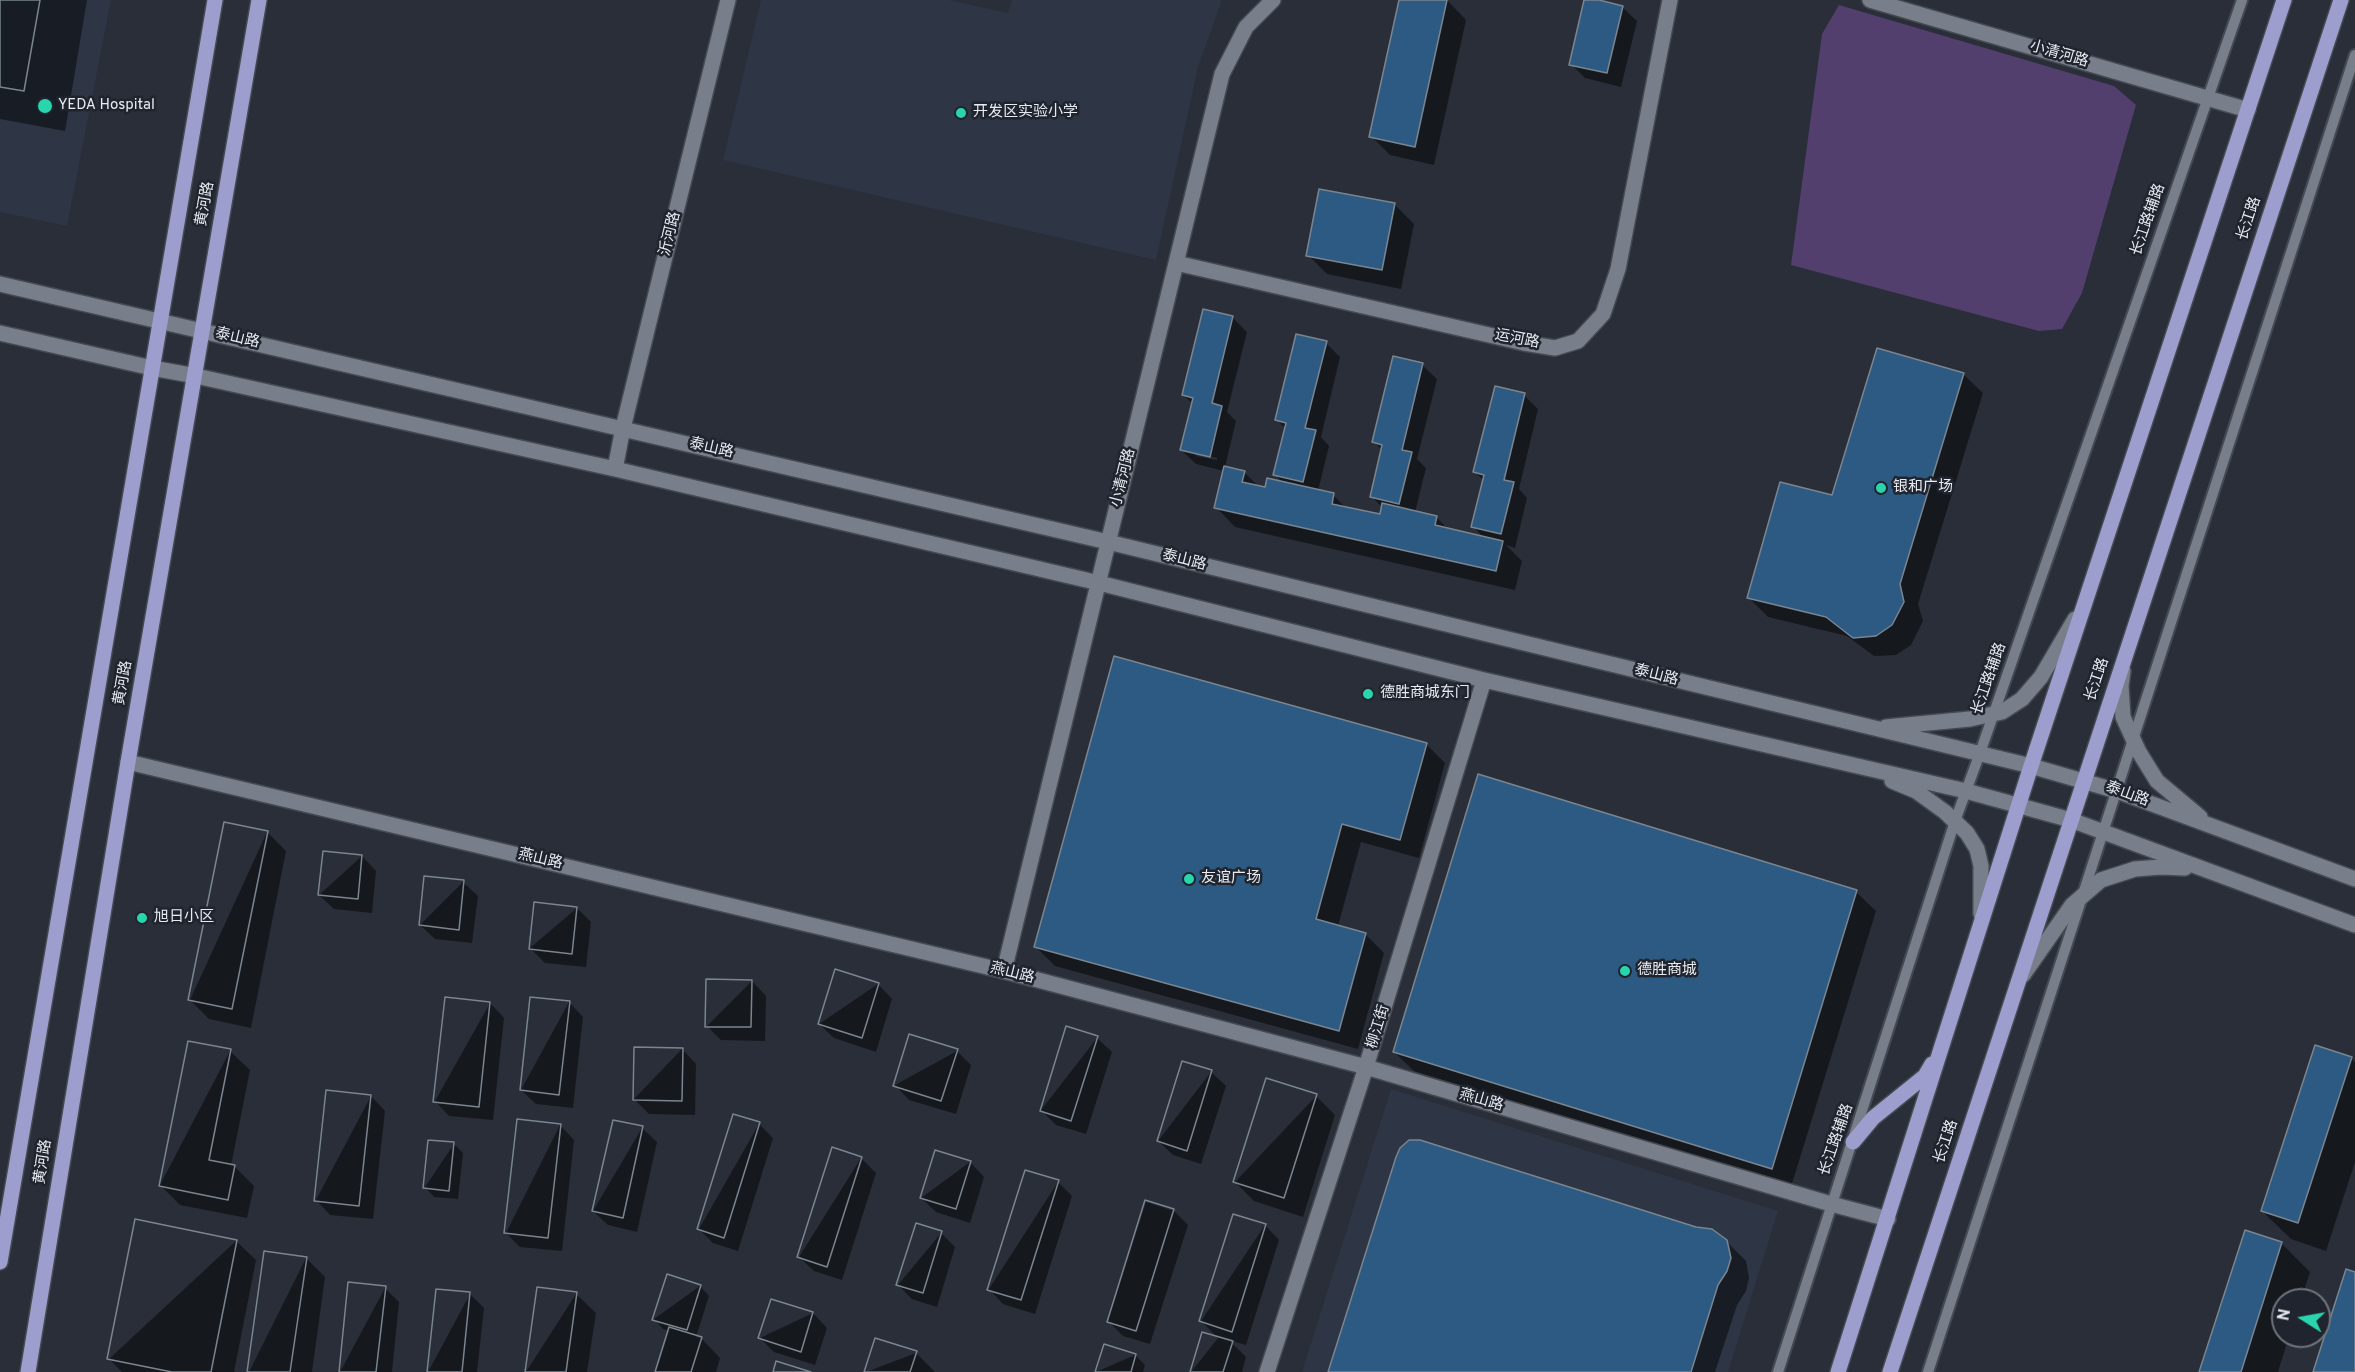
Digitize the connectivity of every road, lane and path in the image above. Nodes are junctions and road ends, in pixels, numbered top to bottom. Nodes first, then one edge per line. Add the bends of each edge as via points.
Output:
1 (215, 0) edge
2 (259, 0) edge
3 (728, 0) edge
4 (1273, 0) edge
5 (1670, 0) edge
6 (1870, 0) edge
7 (2242, 0) edge
8 (2284, 0) edge
9 (2341, 0) edge
10 (2355, 55) edge
11 (2208, 98) junction
12 (2248, 110) junction
13 (1176, 263) junction
14 (0, 284) edge
15 (159, 322) junction
16 (203, 331) junction
17 (0, 333) edge
18 (152, 368) junction
19 (196, 376) junction
20 (623, 428) junction
21 (615, 469) junction
22 (1108, 542) junction
23 (1099, 582) junction
24 (2091, 587) junction
25 (2125, 656) junction
26 (1484, 680) junction
27 (1994, 713) junction
28 (1868, 728) junction
29 (1980, 753) junction
30 (128, 762) junction
31 (1859, 766) junction
32 (2031, 766) junction
33 (2084, 780) junction
34 (1966, 791) junction
35 (2116, 791) junction
36 (2019, 805) junction
37 (2071, 820) junction
38 (1955, 821) junction
39 (2214, 827) junction
40 (2104, 832) junction
41 (2200, 869) junction
42 (2355, 879) edge
43 (2355, 925) edge
44 (1980, 926) junction
45 (1004, 971) junction
46 (2018, 983) junction
47 (1942, 1046) junction
48 (1366, 1067) junction
49 (1853, 1142) junction
50 (1831, 1204) junction
51 (1888, 1219) junction
52 (0, 1262) edge
53 (28, 1372) edge
54 (1267, 1372) edge
55 (1778, 1372) edge
56 (1838, 1372) edge
57 (1890, 1372) edge
58 (1928, 1372) edge

1 - 15 main road, 黄河路
2 - 16 main road, 黄河路
3 - 20 main road, 沂河路
4 - 13 main road, 小清河路 via 1246,27 1222,74
5 - 13 main road, 运河路 via 1618,269 1603,314 1578,341 1555,348 1524,343
6 - 11 main road, 小清河路
7 - 11 lane, 长江路辅路
8 - 12 main road
9 - 25 main road, 长江路
10 - 35 lane
11 - 12 main road, 小清河路
11 - 27 lane, 长江路辅路
12 - 24 main road
13 - 22 main road, 小清河路
14 - 15 main road, 泰山路
15 - 16 main road, 泰山路
15 - 18 main road, 黄河路
16 - 19 main road, 黄河路
16 - 20 main road, 泰山路
17 - 18 main road
18 - 19 main road
18 - 52 main road, 黄河路
19 - 21 main road
19 - 30 main road, 黄河路
20 - 21 main road, 沂河路
20 - 22 main road, 泰山路
21 - 23 main road
22 - 23 main road, 小清河路
22 - 28 main road, 泰山路
23 - 26 main road
23 - 45 main road, 小清河路
24 - 27 main road via 2041,677 2022,699
24 - 32 main road
25 - 33 main road, 长江路
25 - 39 main road via 2121,686 2123,717 2139,752 2157,781
26 - 31 main road
26 - 48 main road, 柳江街
27 - 28 main road via 1970,719
27 - 29 lane, 长江路辅路
28 - 29 main road, 泰山路
29 - 32 main road, 泰山路
29 - 34 lane, 长江路辅路
30 - 45 main road, 燕山路
30 - 53 main road, 黄河路
31 - 34 main road
31 - 38 main road via 1916,792
32 - 33 main road, 泰山路
32 - 36 main road
33 - 35 main road, 泰山路
33 - 37 main road, 长江路
34 - 36 main road
34 - 38 lane, 长江路辅路
35 - 39 main road, 泰山路
35 - 40 lane
36 - 37 main road
36 - 44 main road
37 - 40 main road
37 - 46 main road, 长江路
38 - 44 main road via 1977,849 1983,899
38 - 49 lane, 长江路辅路
39 - 42 main road, 泰山路
40 - 41 main road
40 - 58 lane
41 - 43 main road
41 - 46 main road via 2135,869 2101,880 2072,904
44 - 47 main road
45 - 48 main road, 燕山路
46 - 57 main road, 长江路
47 - 49 main road via 1925,1076 1873,1118
47 - 51 main road
48 - 50 main road, 燕山路
48 - 54 main road, 柳江街
49 - 50 lane, 长江路辅路
50 - 51 main road, 燕山路
50 - 55 lane, 长江路辅路
51 - 56 main road

